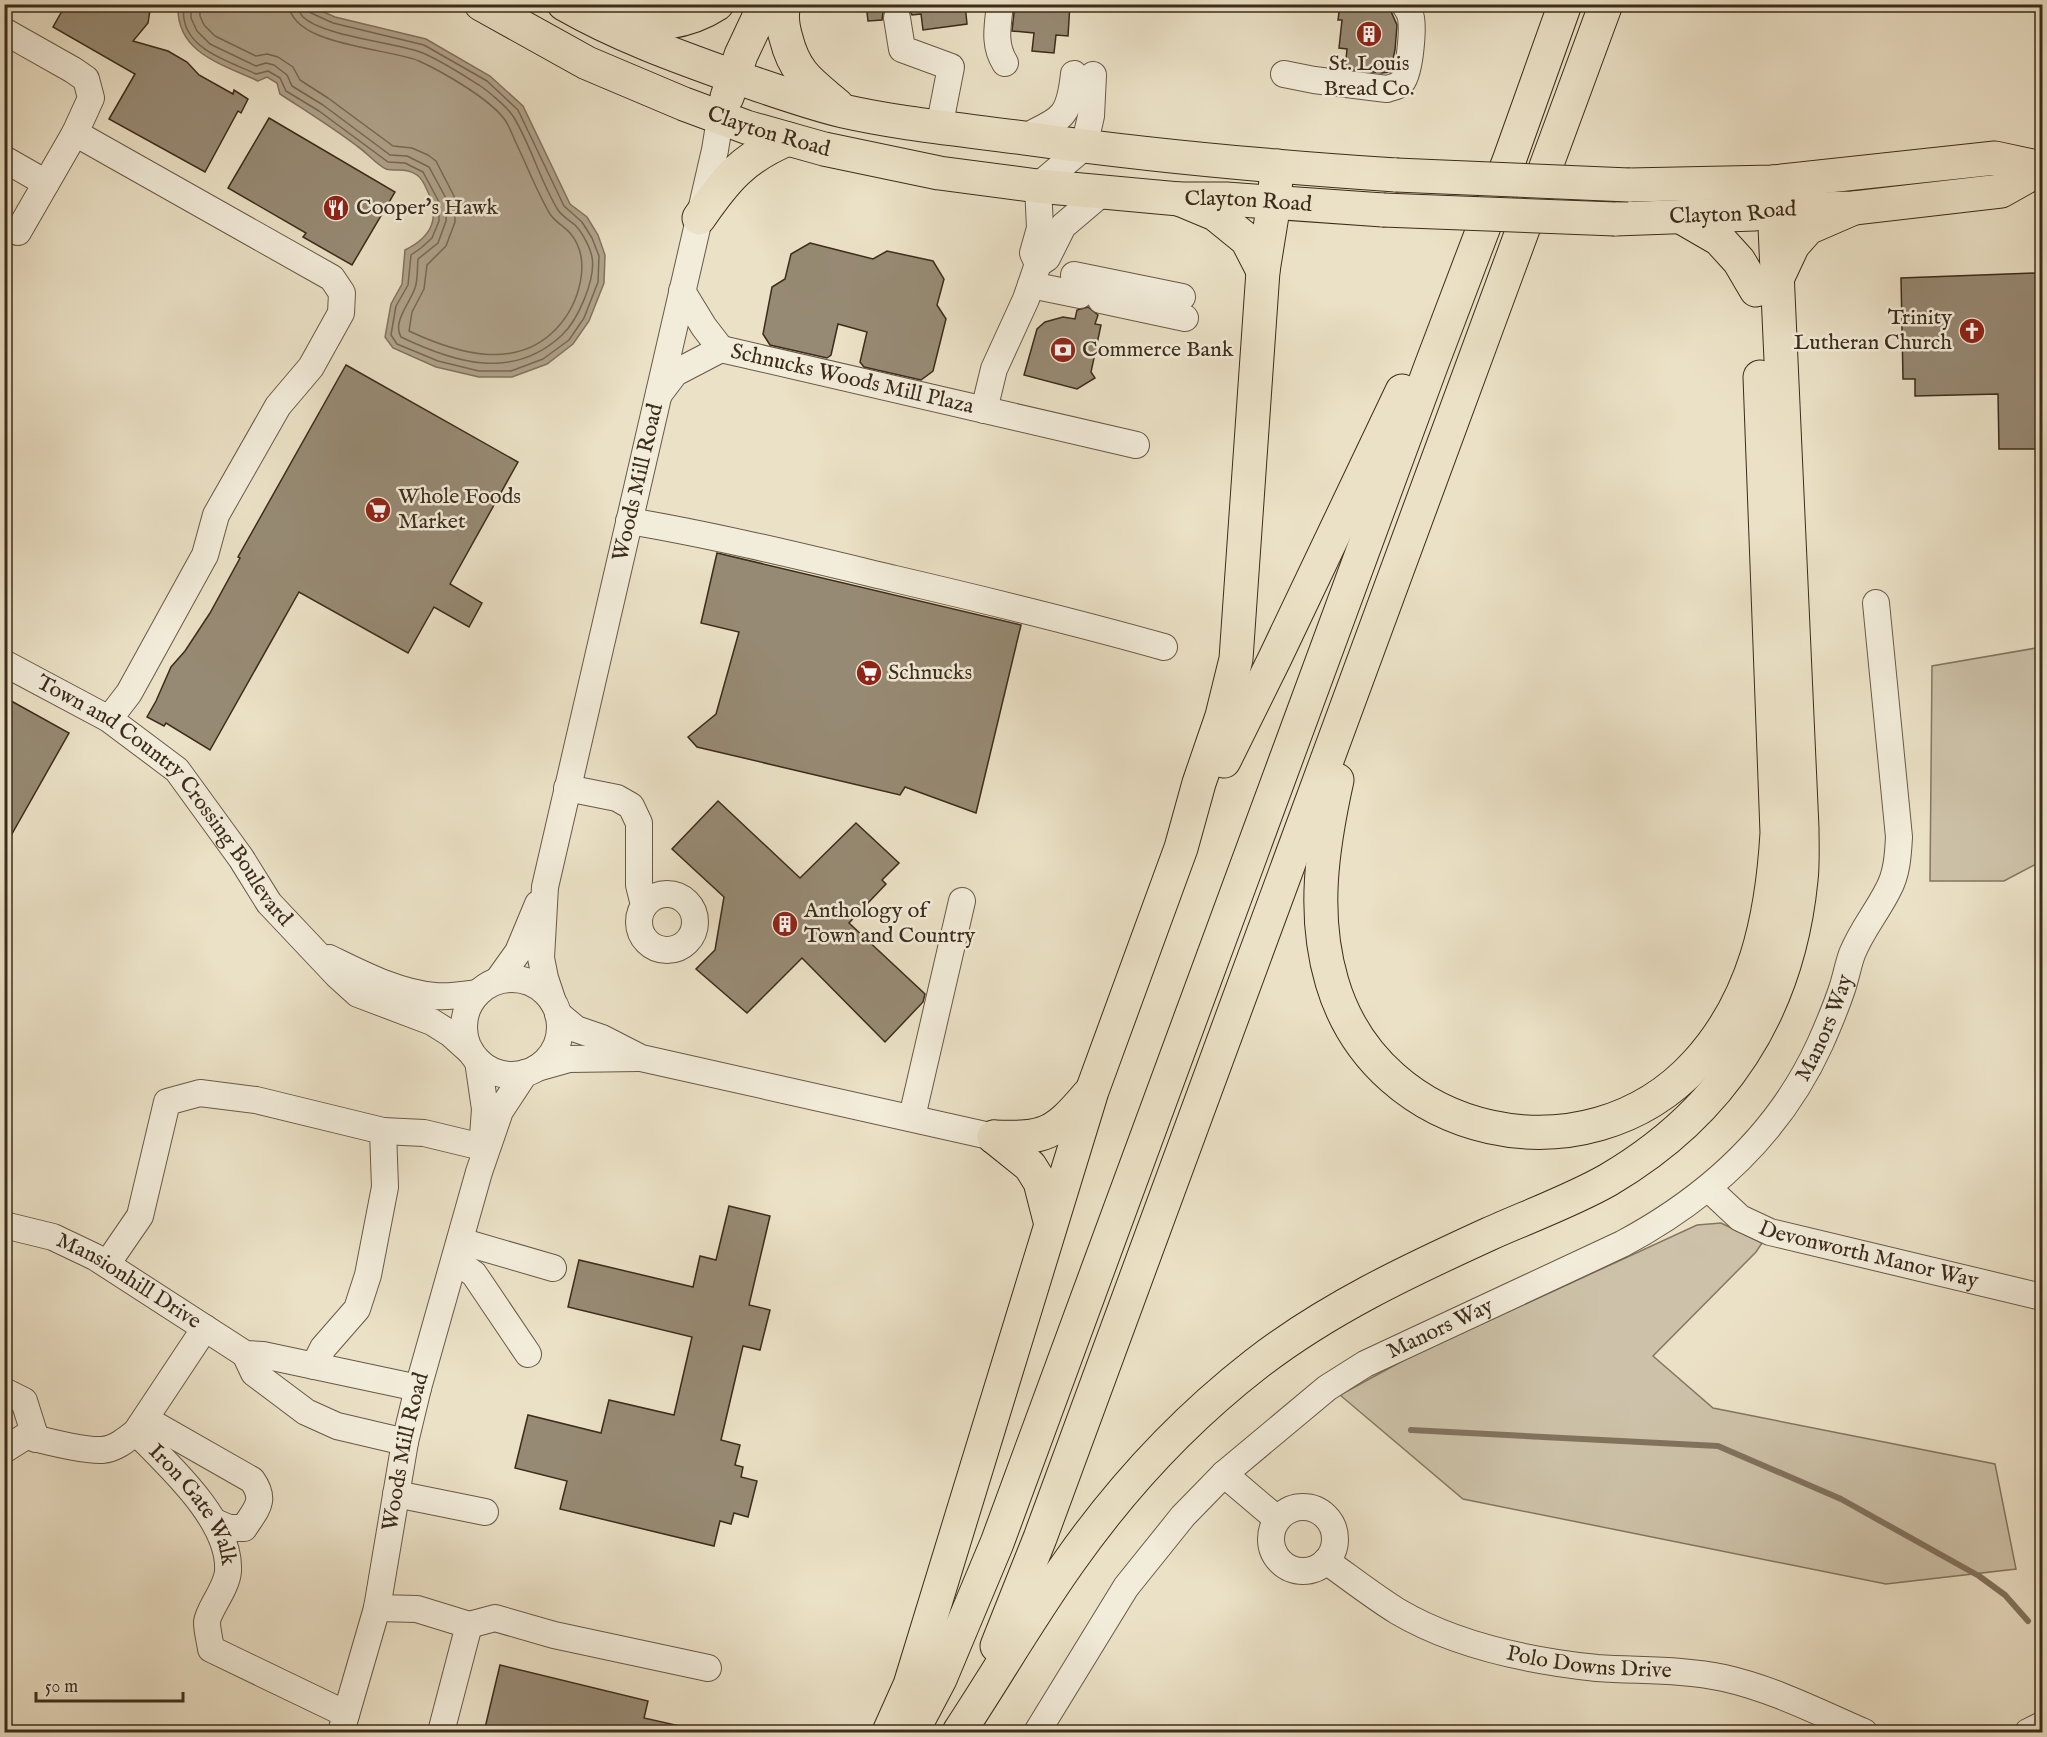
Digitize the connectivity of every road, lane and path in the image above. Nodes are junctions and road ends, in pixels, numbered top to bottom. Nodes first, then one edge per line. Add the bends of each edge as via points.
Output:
1 (481, 4) edge
2 (564, 4) edge
3 (717, 4) edge
4 (748, 4) edge
5 (765, 4) edge
6 (784, 4) edge
7 (1000, 4) edge
8 (1404, 4) edge
9 (1565, 4) edge
10 (1605, 4) edge
11 (897, 18) dead end
12 (598, 24) junction
13 (4, 31) edge
14 (659, 50) junction
15 (1005, 63) dead end
16 (1284, 74) dead end
17 (733, 76) junction
18 (843, 111) junction
19 (720, 119) junction
20 (939, 128) junction
21 (75, 133) junction
22 (1023, 138) junction
23 (788, 140) junction
24 (1084, 147) junction
25 (1510, 158) junction
26 (4, 159) edge
27 (1277, 166) junction
28 (2043, 168) edge
29 (46, 183) junction
30 (1038, 186) junction
31 (1103, 192) junction
32 (1764, 198) junction
33 (1179, 199) junction
34 (1274, 203) junction
35 (1854, 208) junction
36 (1680, 217) junction
37 (699, 218) junction
38 (18, 232) dead end
39 (1263, 271) junction
40 (1035, 275) junction
41 (1767, 284) junction
42 (1085, 290) junction
43 (682, 291) junction
44 (721, 350) junction
45 (657, 397) junction
46 (984, 410) junction
47 (1136, 445) dead end
48 (629, 521) junction
49 (1876, 603) dead end
50 (1164, 647) dead end
51 (4, 663) edge
52 (1362, 666) junction
53 (109, 719) junction
54 (567, 788) junction
55 (1181, 848) junction
56 (545, 887) junction
57 (962, 901) dead end
58 (644, 905) dead end
59 (316, 951) junction
60 (488, 987) junction
61 (556, 1008) junction
62 (475, 1056) junction
63 (641, 1058) junction
64 (531, 1071) junction
65 (1092, 1091) junction
66 (912, 1117) junction
67 (383, 1131) junction
68 (994, 1137) junction
69 (482, 1147) junction
70 (479, 1172) junction
71 (1708, 1188) junction
72 (1050, 1221) junction
73 (4, 1225) edge
74 (457, 1250) junction
75 (107, 1264) junction
76 (553, 1268) dead end
77 (2043, 1297) edge
78 (205, 1328) junction
79 (245, 1354) junction
80 (528, 1354) dead end
81 (315, 1366) junction
82 (418, 1388) junction
83 (4, 1390) edge
84 (141, 1426) junction
85 (36, 1439) junction
86 (405, 1442) junction
87 (4, 1450) edge
88 (1224, 1474) junction
89 (396, 1494) junction
90 (485, 1512) dead end
91 (1277, 1519) junction
92 (215, 1522) junction
93 (1326, 1561) junction
94 (377, 1608) junction
95 (469, 1625) junction
96 (708, 1668) dead end
97 (344, 1723) edge
98 (2043, 1725) edge
99 (441, 1732) edge
100 (889, 1732) edge
101 (912, 1732) edge
102 (957, 1732) edge
103 (1037, 1732) edge
104 (1864, 1732) edge
105 (2028, 1732) edge

1 - 19 main road, Clayton Road via 586,63
2 - 12 main road, Clayton Road
3 - 12 main road via 680,21 655,25
4 - 14 main road via 712,54 690,57
5 - 17 main road, Woods Mill Road
6 - 18 main road via 783,29 795,65
7 - 15 street via 996,41
8 - 16 street via 1411,18 1411,34 1407,72 1397,86 1387,89
9 - 25 main road
10 - 52 main road
11 - 20 street via 902,49 951,66
12 - 14 main road, Clayton Road
13 - 21 street via 86,79 91,98
14 - 17 main road, Clayton Road
17 - 18 main road, Clayton Road
17 - 19 main road, Woods Mill Road
18 - 20 main road, Clayton Road
19 - 23 main road, Clayton Road
19 - 37 street, Woods Mill Road
20 - 22 main road, Clayton Road
21 - 29 street
21 - 53 street via 332,278 342,293 342,313 311,367 278,406 216,515 205,555 129,693
22 - 24 main road, Clayton Road
22 - 24 street via 1064,113 1084,75 1091,116
23 - 30 main road, Clayton Road via 895,165
23 - 37 main road via 741,166
24 - 27 main road, Clayton Road
24 - 30 street
25 - 55 main road via 1275,658
25 - 101 main road via 997,1543 940,1678
26 - 29 street
27 - 32 main road, Clayton Road, bridge via 1629,185
27 - 34 main road
28 - 32 main road, Clayton Road via 1995,158
28 - 35 main road, Clayton Road via 2001,191
29 - 38 street
30 - 31 main road, Clayton Road
30 - 40 street via 1040,228 1033,253
31 - 33 main road, Clayton Road
31 - 40 street via 1064,226
32 - 35 main road, Clayton Road
32 - 36 main road, Clayton Road
32 - 41 main road
33 - 34 main road, Clayton Road
33 - 39 main road via 1215,214 1247,240
34 - 36 main road, Clayton Road, bridge via 1616,219
34 - 39 main road
35 - 41 main road via 1808,228
36 - 41 main road via 1719,239
37 - 43 street, Woods Mill Road
39 - 55 main road via 1236,659
40 - 42 street
40 - 46 street, Schnucks Woods Mill Plaza via 993,369
41 - 52 main road via 1777,833 1774,875 1759,951 1741,996 1726,1025 1696,1065 1664,1093 1629,1113 1589,1128 1545,1134 1511,1131 1468,1122 1435,1108 1400,1084 1371,1055 1348,1021 1332,984 1320,905 1329,817
41 - 102 main road via 1800,792 1802,877 1795,926 1780,979 1743,1056 1681,1128 1644,1157 1605,1182 1365,1293 1257,1363 1211,1401 1162,1448 1103,1516
42 - 42 street via 1184,307
43 - 44 street, Schnucks Woods Mill Plaza
43 - 45 street, Woods Mill Road
44 - 45 street, Schnucks Woods Mill Plaza via 675,373
44 - 46 street, Schnucks Woods Mill Plaza
45 - 48 street, Woods Mill Road
46 - 47 street, Schnucks Woods Mill Plaza
48 - 50 street via 844,566
48 - 54 street, Woods Mill Road
49 - 71 street, Manors Way via 1899,837 1895,872 1852,953 1843,988 1800,1081 1772,1123 1735,1165
51 - 53 street, Town and Country Crossing Boulevard
52 - 102 main road via 1040,1538 984,1677
53 - 59 street, Town and Country Crossing Boulevard via 177,770 269,903
54 - 56 street, Woods Mill Road
54 - 58 street via 617,798 631,806 639,823 639,885
55 - 65 main road
56 - 60 street, Woods Mill Road via 518,952
56 - 61 street, Woods Mill Road via 542,958
57 - 66 street
59 - 60 street, Town and Country Crossing Boulevard via 396,988 420,994 437,997
59 - 62 street, Town and Country Crossing Boulevard via 358,994 432,1022
60 - 61 street via 523,980 545,992
60 - 62 street via 469,1003 463,1028
61 - 63 street via 576,1029
61 - 64 street via 559,1039 550,1055
62 - 64 street via 500,1074
62 - 69 street, Woods Mill Road via 485,1109
63 - 64 street via 569,1059
63 - 66 street
64 - 70 street, Woods Mill Road via 500,1111
65 - 68 main road via 1067,1119 1047,1132 1026,1138
65 - 72 main road
66 - 68 street
67 - 69 street via 424,1133
67 - 75 street via 256,1100 200,1093 167,1102 140,1216
67 - 81 street via 386,1187 368,1275 357,1309 323,1348
68 - 72 main road via 1030,1166 1040,1182
69 - 70 street, Woods Mill Road
70 - 74 street, Woods Mill Road
71 - 77 street, Devonworth Manor Way via 1740,1218 1770,1232
71 - 88 street, Manors Way via 1659,1224 1622,1244 1365,1364 1327,1388
72 - 100 main road via 910,1685
73 - 75 street, Mansionhill Drive via 53,1237
74 - 76 street
74 - 80 street
74 - 82 street, Woods Mill Road
75 - 78 street, Mansionhill Drive
78 - 79 street, Mansionhill Drive
78 - 84 street
79 - 81 street, Mansionhill Drive
79 - 86 street, Mansionhill Drive via 254,1373 306,1412 337,1426
81 - 82 street, Mansionhill Drive
82 - 86 street, Woods Mill Road
83 - 85 street via 24,1401
84 - 85 street via 123,1443 103,1450
84 - 92 street, Iron Gate Walk
84 - 92 street via 252,1480 260,1491 259,1505 244,1528 229,1528
85 - 87 street via 26,1436
86 - 89 street, Woods Mill Road
88 - 91 street
88 - 103 street, Manors Way via 1183,1516 1126,1587
89 - 90 street
89 - 94 street, Woods Mill Road
91 - 93 street via 1270,1535 1272,1550 1282,1564 1305,1572
91 - 93 street via 1294,1508 1305,1507 1326,1517 1333,1526 1335,1540
92 - 97 street, Iron Gate Walk via 224,1541 228,1571 207,1620 211,1650
93 - 104 street, Polo Downs Drive via 1397,1611 1451,1637 1569,1664 1694,1672 1724,1678 1784,1696
94 - 95 street via 417,1609
94 - 97 street, Woods Mill Road
95 - 96 street via 495,1618 554,1635
95 - 99 street
98 - 105 street

